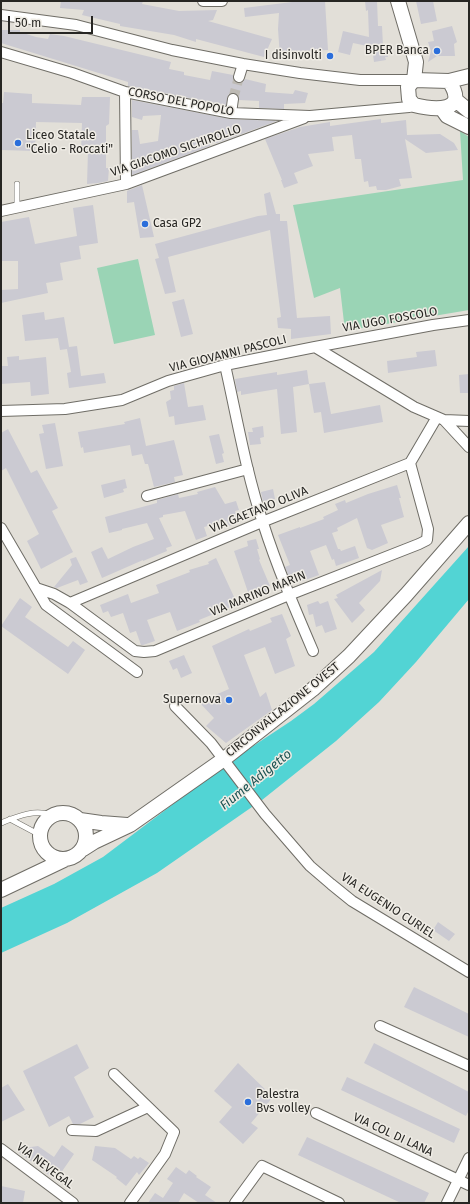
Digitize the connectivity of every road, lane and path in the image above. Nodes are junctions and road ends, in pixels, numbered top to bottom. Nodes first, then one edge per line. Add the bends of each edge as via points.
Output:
1 (203, 1) edge
2 (222, 1) edge
3 (398, 1) edge
4 (1, 15) edge
5 (1, 52) edge
6 (243, 64) junction
7 (469, 76) edge
8 (239, 77) tunnel mouth
9 (421, 80) junction
10 (449, 81) junction
11 (125, 92) junction
12 (462, 98) edge
13 (233, 99) tunnel mouth
14 (414, 105) junction
15 (442, 109) junction
16 (469, 111) edge
17 (231, 113) junction
18 (310, 116) junction
19 (469, 128) edge
20 (16, 184) dead end
21 (126, 184) junction
22 (17, 207) junction
23 (1, 210) edge
24 (469, 320) edge
25 (315, 347) junction
26 (226, 365) junction
27 (1, 411) edge
28 (441, 419) junction
29 (469, 421) edge
30 (469, 447) edge
31 (410, 463) junction
32 (248, 469) junction
33 (147, 496) dead end
34 (262, 522) junction
35 (469, 523) edge
36 (1, 528) edge
37 (36, 588) junction
38 (288, 596) junction
39 (70, 604) junction
40 (313, 651) dead end
41 (136, 672) dead end
42 (175, 706) dead end
43 (225, 761) junction
44 (52, 816) junction
45 (10, 819) junction
46 (80, 820) junction
47 (1, 823) edge
48 (130, 825) junction
49 (40, 839) junction
50 (83, 849) junction
51 (64, 860) junction
52 (17, 882) junction
53 (1, 890) edge
54 (469, 972) edge
55 (380, 1026) dead end
56 (469, 1066) edge
57 (114, 1074) dead end
58 (148, 1107) junction
59 (316, 1113) dead end
60 (72, 1130) dead end
61 (1, 1149) edge
62 (469, 1158) edge
63 (458, 1180) junction
64 (469, 1185) edge
65 (73, 1203) edge
66 (130, 1203) edge
67 (235, 1203) edge
68 (339, 1203) edge
69 (447, 1203) edge

1 - 2 street
3 - 9 main road via 416,62 424,70
4 - 6 street via 76,25 172,50
5 - 11 street, CORSO DEL POPOLO
6 - 8 street
6 - 9 street via 360,80
7 - 10 main road
9 - 10 main road
9 - 14 main road via 408,87 409,99
10 - 12 main road
11 - 17 street, CORSO DEL POPOLO
11 - 21 street
12 - 15 main road via 453,106
12 - 16 main road
13 - 17 street
14 - 15 main road
14 - 18 street, CORSO DEL POPOLO
15 - 19 main road via 447,116
17 - 18 street, CORSO DEL POPOLO
18 - 21 street, VIA GIACOMO SICHIROLLO
20 - 22 lane
21 - 22 street, VIA GIACOMO SICHIROLLO
22 - 23 street, VIA GIACOMO SICHIROLLO
24 - 25 street, VIA UGO FOSCOLO
25 - 26 street, VIA GIOVANNI PASCOLI
25 - 28 street via 414,407
26 - 27 street, VIA GIOVANNI PASCOLI via 168,381 122,400 65,409
26 - 32 street
28 - 29 street
28 - 30 street
28 - 31 street
31 - 34 street, VIA GAETANO OLIVA
31 - 38 street, VIA MARINO MARIN via 428,528 426,540
32 - 33 street
32 - 34 street
34 - 38 street
34 - 39 street, VIA GAETANO OLIVA
35 - 43 main road, CIRCONVALLAZIONE OVEST via 349,656
36 - 37 street
37 - 39 street, VIA MARINO MARIN via 54,594
37 - 41 street via 46,605
38 - 39 street, VIA MARINO MARIN via 155,651 144,652 135,652
38 - 40 street
42 - 43 street, VIA EUGENIO CURIEL
43 - 48 main road, CIRCONVALLAZIONE OVEST
43 - 54 street, VIA EUGENIO CURIEL via 310,866 359,905
44 - 45 lane via 39,812
44 - 46 main road via 66,813
44 - 49 main road via 42,828
45 - 47 lane
45 - 49 lane
46 - 48 main road
46 - 50 main road via 86,834
48 - 50 main road, CIRCONVALLAZIONE OVEST
49 - 51 main road via 49,855
49 - 52 main road via 41,853 37,861
50 - 51 main road
51 - 52 main road
52 - 53 main road
55 - 56 street
57 - 58 street
58 - 60 street via 96,1131
58 - 66 street via 174,1132 166,1154
59 - 63 street, VIA COL DI LANA
61 - 65 street, VIA NEVEGAL
62 - 63 street
63 - 64 street, VIA COL DI LANA
63 - 69 street
67 - 68 street via 262,1166

